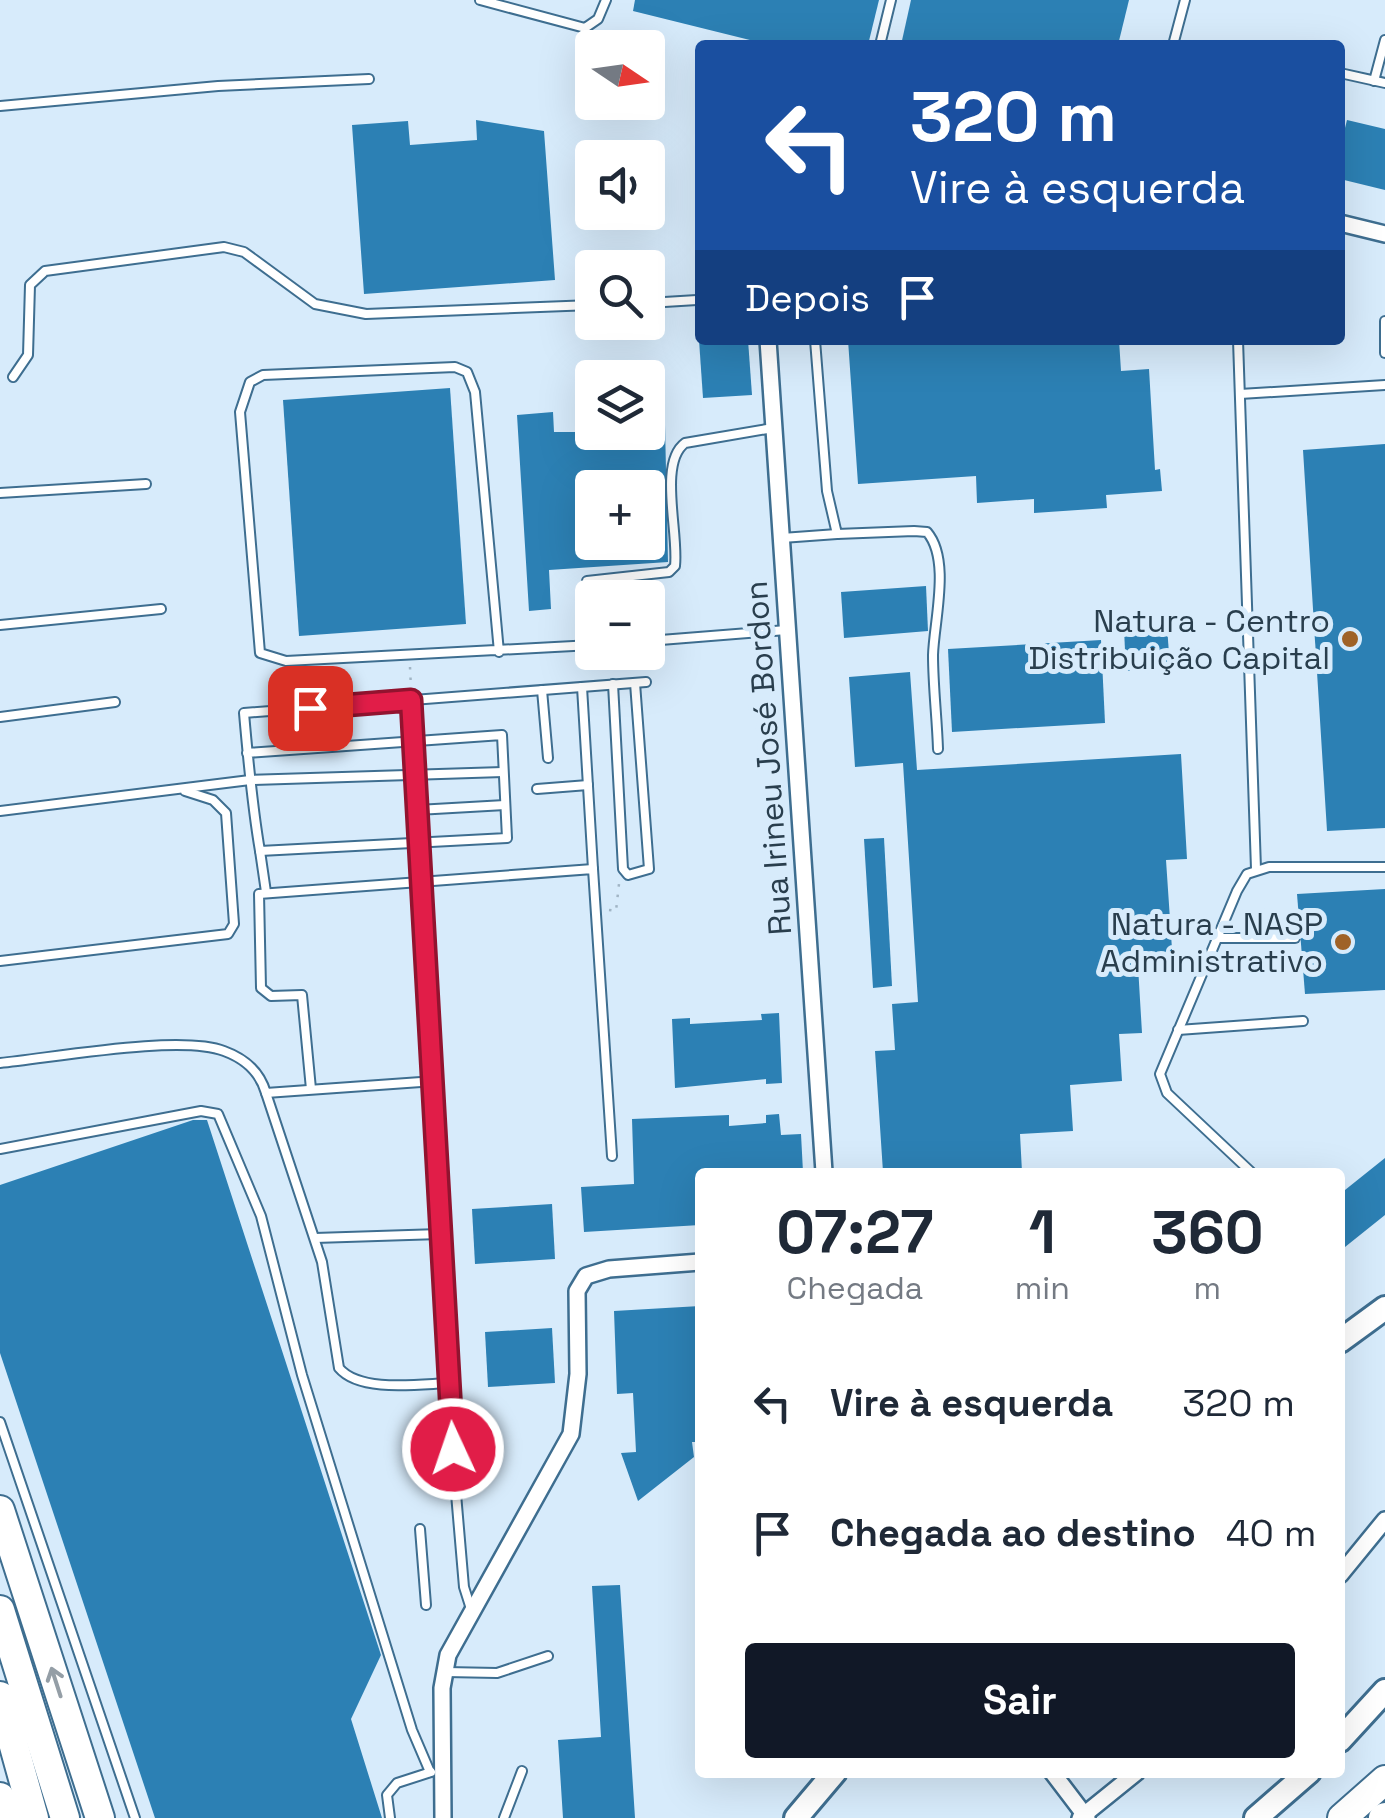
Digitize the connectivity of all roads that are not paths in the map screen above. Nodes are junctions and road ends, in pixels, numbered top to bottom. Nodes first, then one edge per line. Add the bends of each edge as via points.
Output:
1 (480, 0) edge
2 (606, 0) edge
3 (891, 0) edge
4 (1185, 0) edge
5 (881, 40) edge
6 (1174, 40) edge
7 (1385, 40) edge
8 (1345, 74) edge
9 (368, 79) dead end
10 (1374, 80) junction
11 (1385, 83) edge
12 (0, 106) edge
13 (1345, 224) edge
14 (1385, 234) edge
15 (695, 300) edge
16 (665, 302) edge
17 (575, 307) edge
18 (1385, 321) edge
19 (768, 345) edge
20 (815, 345) edge
21 (1238, 345) edge
22 (1385, 352) edge
23 (13, 377) dead end
24 (1385, 385) edge
25 (1240, 394) junction
26 (774, 428) junction
27 (146, 484) dead end
28 (0, 493) edge
29 (837, 534) junction
30 (780, 538) junction
31 (596, 580) edge
32 (161, 609) dead end
33 (0, 625) edge
34 (786, 630) junction
35 (665, 640) edge
36 (575, 646) edge
37 (499, 652) junction
38 (646, 682) dead end
39 (630, 683) junction
40 (612, 684) junction
41 (582, 687) junction
42 (542, 690) junction
43 (411, 700) junction
44 (114, 702) dead end
45 (0, 717) edge
46 (412, 741) junction
47 (938, 750) dead end
48 (247, 753) junction
49 (548, 758) dead end
50 (503, 772) junction
51 (415, 774) junction
52 (250, 780) junction
53 (588, 785) junction
54 (538, 789) dead end
55 (184, 790) junction
56 (505, 805) junction
57 (417, 810) junction
58 (0, 811) edge
59 (420, 841) junction
60 (260, 851) junction
61 (1385, 867) edge
62 (593, 869) junction
63 (1256, 869) junction
64 (421, 882) junction
65 (266, 892) junction
66 (1217, 938) junction
67 (1295, 938) dead end
68 (0, 961) edge
69 (1303, 1021) dead end
70 (1178, 1030) junction
71 (0, 1063) edge
72 (434, 1082) junction
73 (311, 1089) junction
74 (266, 1093) junction
75 (0, 1148) edge
76 (612, 1156) dead end
77 (824, 1168) edge
78 (1247, 1168) edge
79 (440, 1234) junction
80 (315, 1238) junction
81 (695, 1262) edge
82 (1385, 1308) edge
83 (1345, 1337) edge
84 (449, 1384) junction
85 (0, 1422) edge
86 (0, 1510) edge
87 (1385, 1520) edge
88 (420, 1529) dead end
89 (1345, 1569) edge
90 (426, 1605) dead end
91 (471, 1609) junction
92 (0, 1610) edge
93 (548, 1656) dead end
94 (444, 1672) junction
95 (1385, 1692) edge
96 (0, 1696) edge
97 (1345, 1735) edge
98 (436, 1770) junction
99 (522, 1771) dead end
100 (831, 1778) edge
101 (1056, 1778) edge
102 (1130, 1778) edge
103 (1302, 1778) edge
104 (1385, 1780) edge
105 (0, 1797) edge
106 (1084, 1817) edge
107 (6, 1818) edge
108 (34, 1818) edge
109 (65, 1818) edge
110 (100, 1818) edge
111 (135, 1818) edge
112 (390, 1818) edge
113 (444, 1818) edge
114 (504, 1818) edge
115 (796, 1818) edge
116 (1256, 1818) edge
117 (1342, 1818) edge

1 - 2 lane via 585,28
3 - 5 lane
4 - 6 lane
7 - 10 lane
8 - 10 lane
9 - 12 lane
10 - 11 lane
13 - 14 street
15 - 16 lane
17 - 23 lane via 366,314 315,304 244,252 185,251 35,276 28,356
18 - 22 lane
19 - 26 street, Rua Irineu José Bordon
20 - 29 lane via 827,491
21 - 25 lane
24 - 25 lane
25 - 63 lane
26 - 30 street, Rua Irineu José Bordon
26 - 31 lane via 676,450 675,566
27 - 28 lane
29 - 30 lane
29 - 47 lane via 914,531 934,541 941,609 933,652
30 - 34 street, Rua Irineu José Bordon
32 - 33 lane
34 - 35 lane
34 - 77 street, Rua Irineu José Bordon
36 - 37 lane
37 - 37 lane via 475,392 467,372 455,367 282,374 250,382 240,412 260,653 286,661
38 - 39 lane
39 - 40 lane
39 - 40 lane via 650,869 628,875
40 - 41 lane
41 - 42 lane
41 - 53 lane
42 - 43 lane
42 - 49 lane
43 - 46 lane
43 - 48 lane via 244,713
44 - 45 lane
46 - 48 lane
46 - 50 lane via 502,735
46 - 51 lane
48 - 52 lane
50 - 51 lane
50 - 56 lane
51 - 52 lane
51 - 57 lane
52 - 55 lane
52 - 60 lane
53 - 54 lane
53 - 62 lane
55 - 58 lane
55 - 68 lane via 214,800 226,814 234,924 228,934
56 - 57 lane
56 - 59 lane via 507,838
57 - 59 lane
59 - 60 lane
59 - 64 lane
60 - 65 lane
61 - 63 lane
62 - 64 lane
62 - 76 lane
63 - 66 lane via 1236,891
64 - 65 lane
64 - 72 lane
65 - 73 lane via 256,902 261,988 271,996 302,995
66 - 67 lane
66 - 70 lane
69 - 70 lane
70 - 78 lane via 1162,1066 1167,1093
71 - 74 lane via 191,1046 223,1050 242,1061 261,1076
72 - 73 lane
72 - 79 lane
73 - 74 lane
74 - 80 lane
75 - 98 lane via 186,1113 218,1114 261,1216 302,1375 412,1730
79 - 80 lane
79 - 84 lane
80 - 84 lane via 344,1374 388,1384
81 - 91 street via 608,1269 582,1281 572,1434
82 - 83 main road
84 - 91 lane
85 - 111 lane
110 -> 86 highway
87 - 89 street
88 - 90 lane
91 - 94 street
92 - 109 highway
93 - 94 lane via 497,1673
94 - 98 street
95 - 97 main road
96 - 108 highway
98 - 112 lane via 397,1783 386,1795
98 - 113 street
99 - 114 lane
100 - 115 main road
101 - 106 street
102 - 106 street
103 - 116 main road
104 - 117 highway
105 - 107 highway

